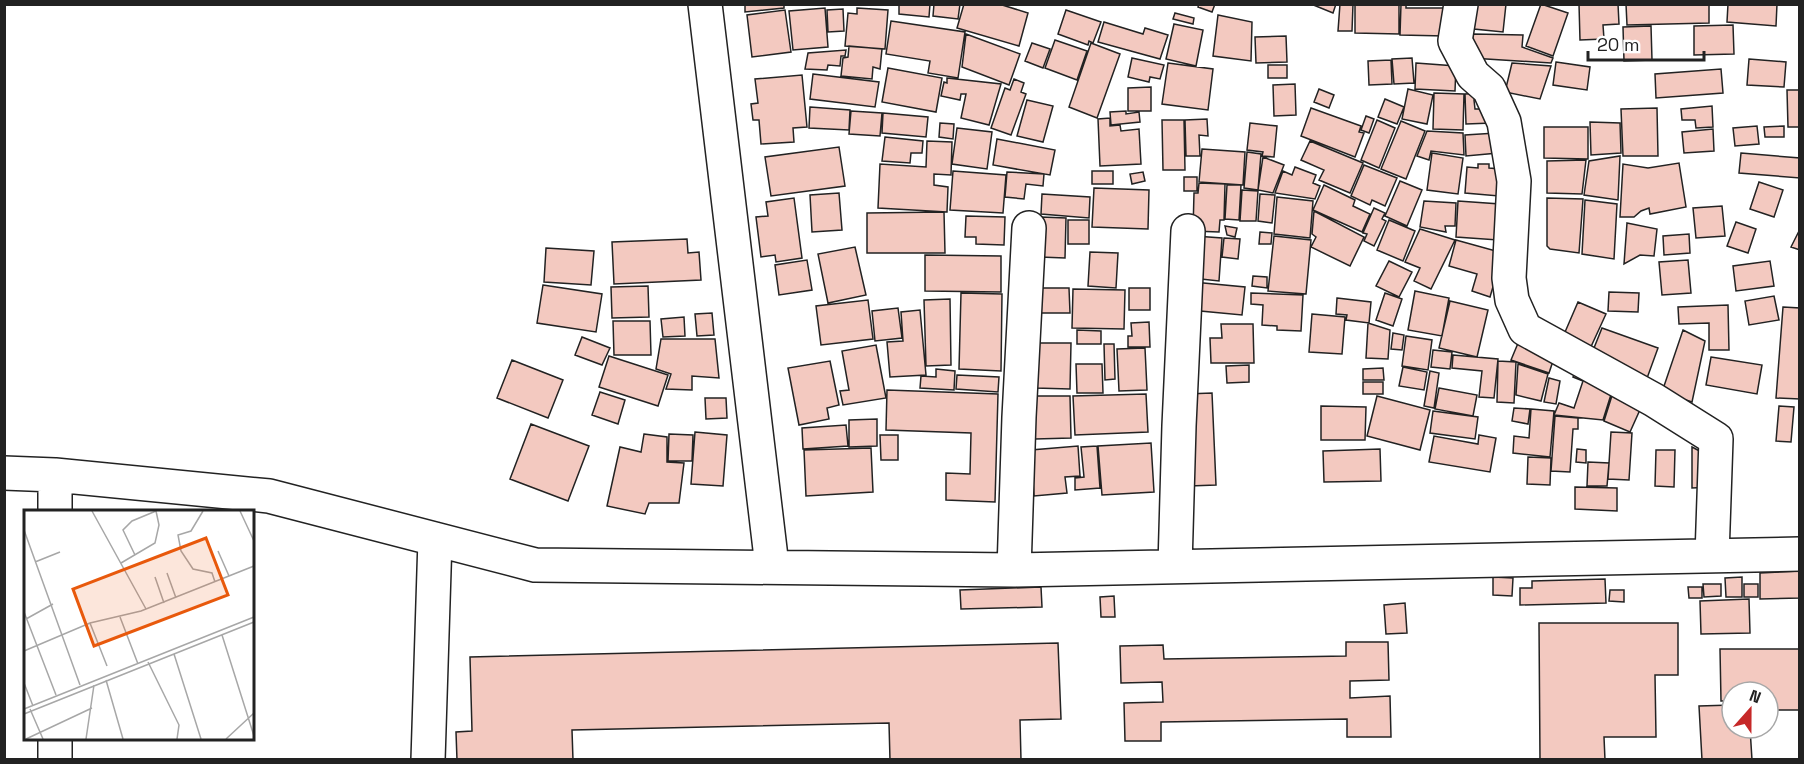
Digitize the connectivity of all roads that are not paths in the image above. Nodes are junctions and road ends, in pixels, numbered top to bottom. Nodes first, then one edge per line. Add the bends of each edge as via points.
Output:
1 (705, 4) edge
2 (1461, 4) edge
3 (1029, 228) dead end
4 (1188, 231) dead end
5 (4, 473) edge
6 (56, 475) junction
7 (56, 510) edge
8 (435, 539) junction
9 (1800, 554) edge
10 (1712, 556) junction
11 (772, 566) junction
12 (1175, 566) junction
13 (1014, 570) junction
14 (56, 740) edge
15 (56, 759) edge
16 (428, 759) edge

1 - 11 street
2 - 10 street via 1455,41 1473,75 1489,90 1504,122 1514,182 1509,278 1512,300 1525,329 1716,439
3 - 13 street
4 - 12 street
5 - 6 street
6 - 7 street
6 - 8 street via 268,496
8 - 11 street via 535,565
8 - 16 street
9 - 10 street
10 - 12 street
11 - 13 street
12 - 13 street
14 - 15 street

